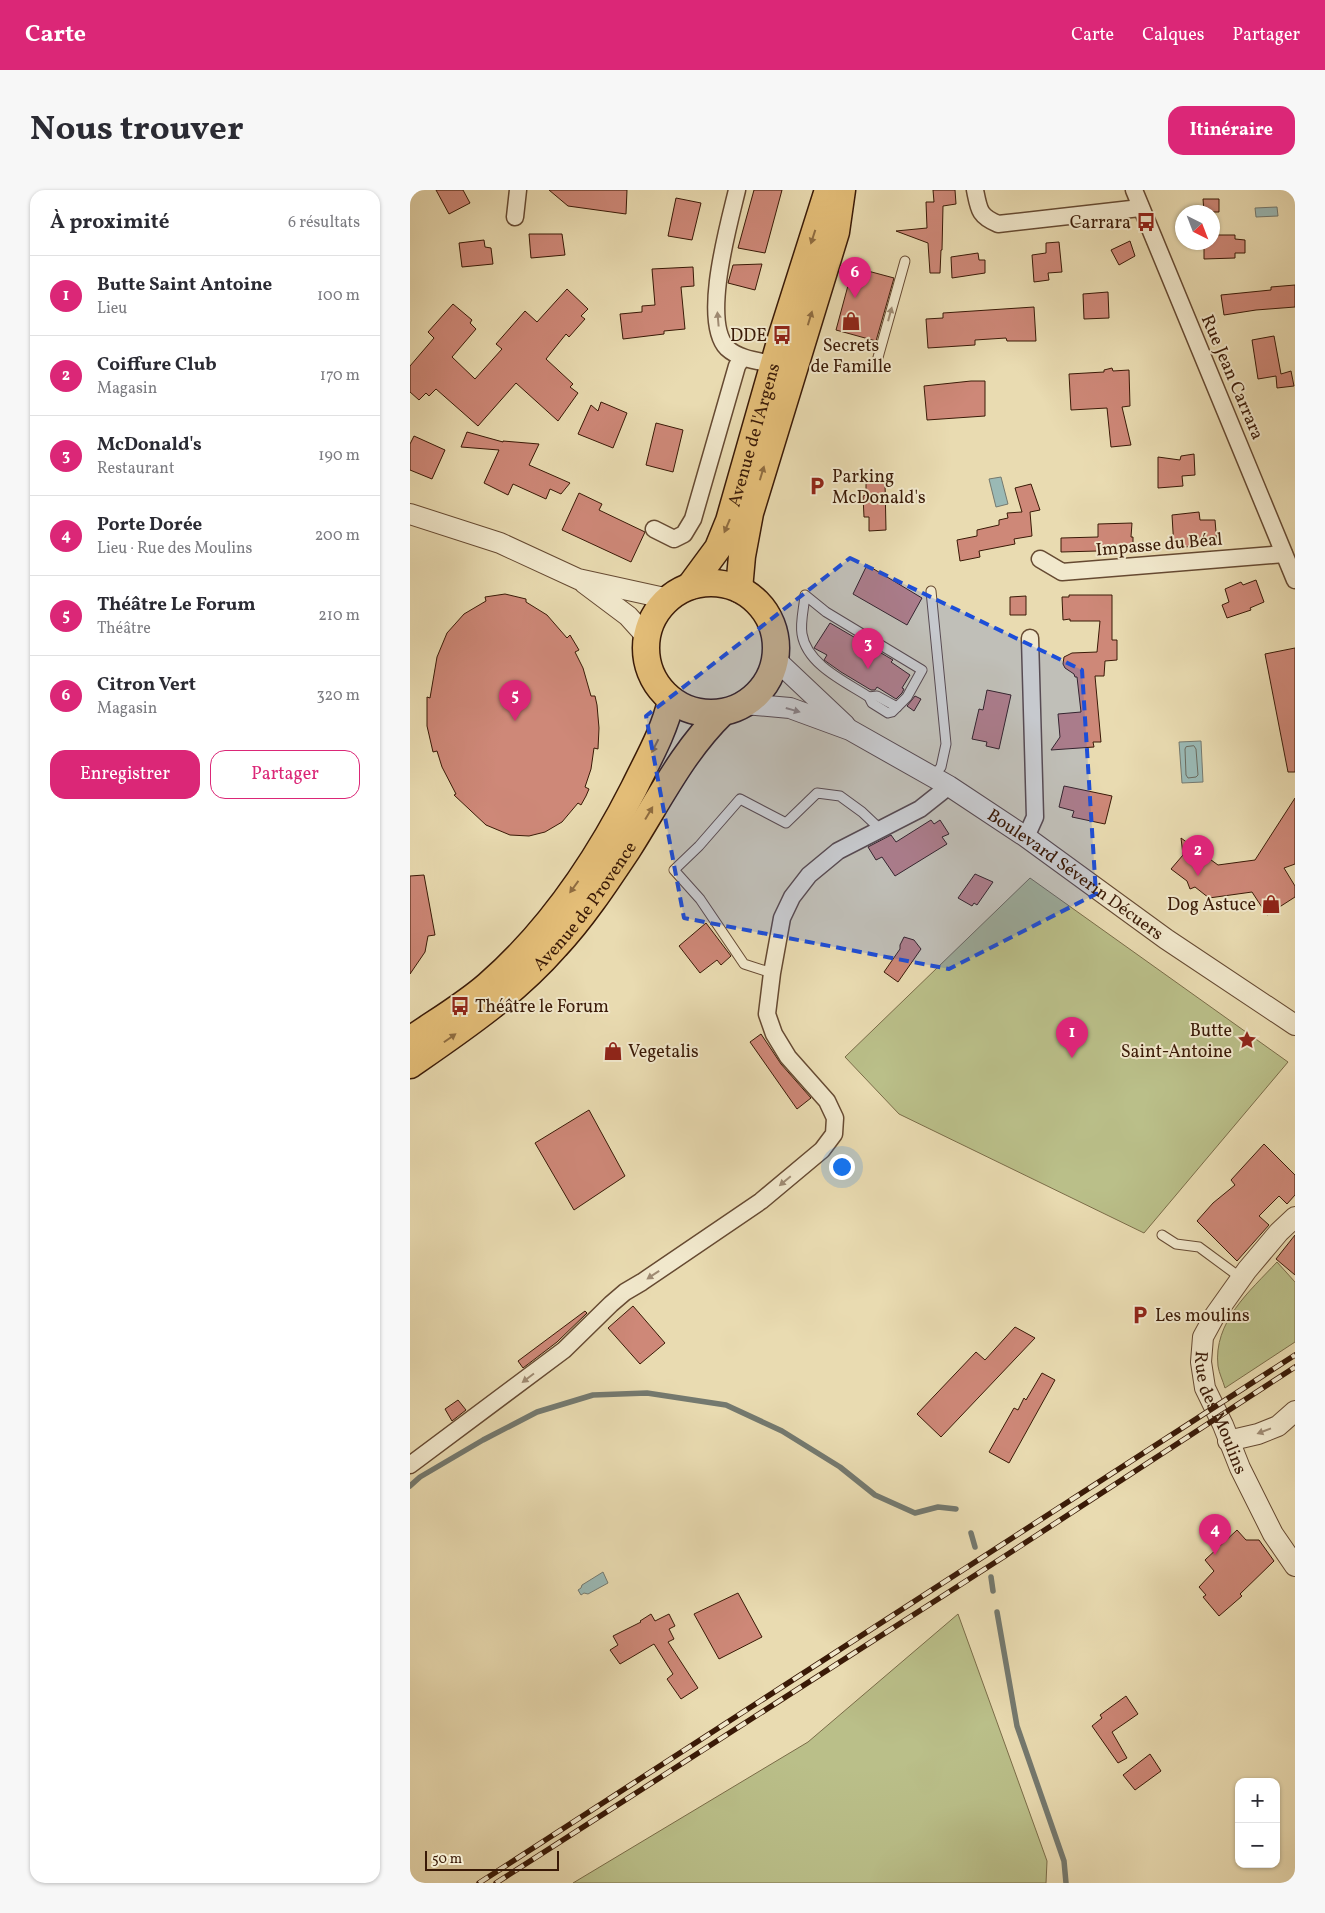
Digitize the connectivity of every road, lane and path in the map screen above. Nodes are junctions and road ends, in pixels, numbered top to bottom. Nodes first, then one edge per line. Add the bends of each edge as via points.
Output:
1 (518, 190) edge
2 (737, 190) edge
3 (828, 190) edge
4 (842, 190) edge
5 (975, 190) edge
6 (1134, 190) edge
7 (1140, 208) junction
8 (515, 217) dead end
9 (905, 261) dead end
10 (742, 358) junction
11 (877, 361) dead end
12 (785, 367) junction
13 (410, 514) edge
14 (654, 529) dead end
15 (1284, 554) junction
16 (1040, 559) dead end
17 (578, 579) junction
18 (1295, 580) edge
19 (739, 589) junction
20 (931, 591) dead end
21 (680, 593) junction
22 (646, 637) junction
23 (1030, 638) dead end
24 (776, 659) junction
25 (869, 697) joint
26 (671, 701) junction
27 (733, 709) junction
28 (850, 730) junction
29 (941, 781) junction
30 (880, 829) junction
31 (1026, 837) junction
32 (772, 973) junction
33 (1295, 1025) edge
34 (410, 1040) edge
35 (410, 1065) edge
36 (1295, 1217) edge
37 (1162, 1235) dead end
38 (1241, 1278) junction
39 (1295, 1411) edge
40 (1228, 1441) junction
41 (410, 1465) edge
42 (1295, 1566) edge

1 - 8 street
10 -> 2 street via 726,347 719,332 716,294
3 -> 12 main road, Avenue de l'Argens
12 -> 4 main road, Avenue de l'Argens via 836,232
5 - 7 street via 978,208 985,219 998,224
6 - 7 street, Rue Jean Carrara
7 - 15 street, Rue Jean Carrara
11 -> 9 lane
10 - 12 street
10 - 14 street via 693,519 684,534 674,539
19 -> 12 main road, Avenue de l'Argens via 750,512
12 -> 21 main road, Avenue de l'Argens via 718,548
13 - 17 street via 500,543
15 - 16 street, Impasse du Béal via 1062,572
15 - 18 street, Rue Jean Carrara
17 - 21 street
17 - 22 street via 628,616
19 - 21 main road via 715,583
19 - 24 main road via 764,610 772,625
20 - 29 lane via 946,744 940,767
21 - 22 main road via 658,610
22 - 26 main road via 648,666 653,679
23 - 31 street via 1036,818
24 - 27 main road via 770,677 759,692
24 - 28 street, Boulevard Séverin Décuers
25 - 25 lane via 818,662 809,652 802,633 806,595 826,612 922,670 907,698 888,714
26 - 27 main road via 704,713
26 -> 34 main road, Avenue de Provence via 663,729 621,814 591,865 558,910 487,986
27 -> 28 street, Boulevard Séverin Décuers via 790,708
35 -> 27 main road, Avenue de Provence via 477,1019 556,946 628,848 694,744
28 - 29 street, Boulevard Séverin Décuers
29 - 30 street via 920,809
29 - 31 street, Boulevard Séverin Décuers
30 - 32 street via 838,851 809,875 792,897 782,918
30 - 32 lane via 840,796 817,793 786,823 740,799 674,870 700,898 744,964
31 - 33 street, Boulevard Séverin Décuers via 1166,938
32 -> 41 street via 767,1014 774,1034 788,1057 828,1102 834,1118 834,1134 822,1150 761,1201 625,1292 564,1350
36 - 38 street, Rue des Moulins
37 - 38 lane via 1176,1244 1199,1247
38 - 40 street, Rue des Moulins via 1203,1338 1201,1362 1205,1388
39 -> 40 street via 1278,1426
40 - 42 street, Rue des Moulins via 1273,1534

